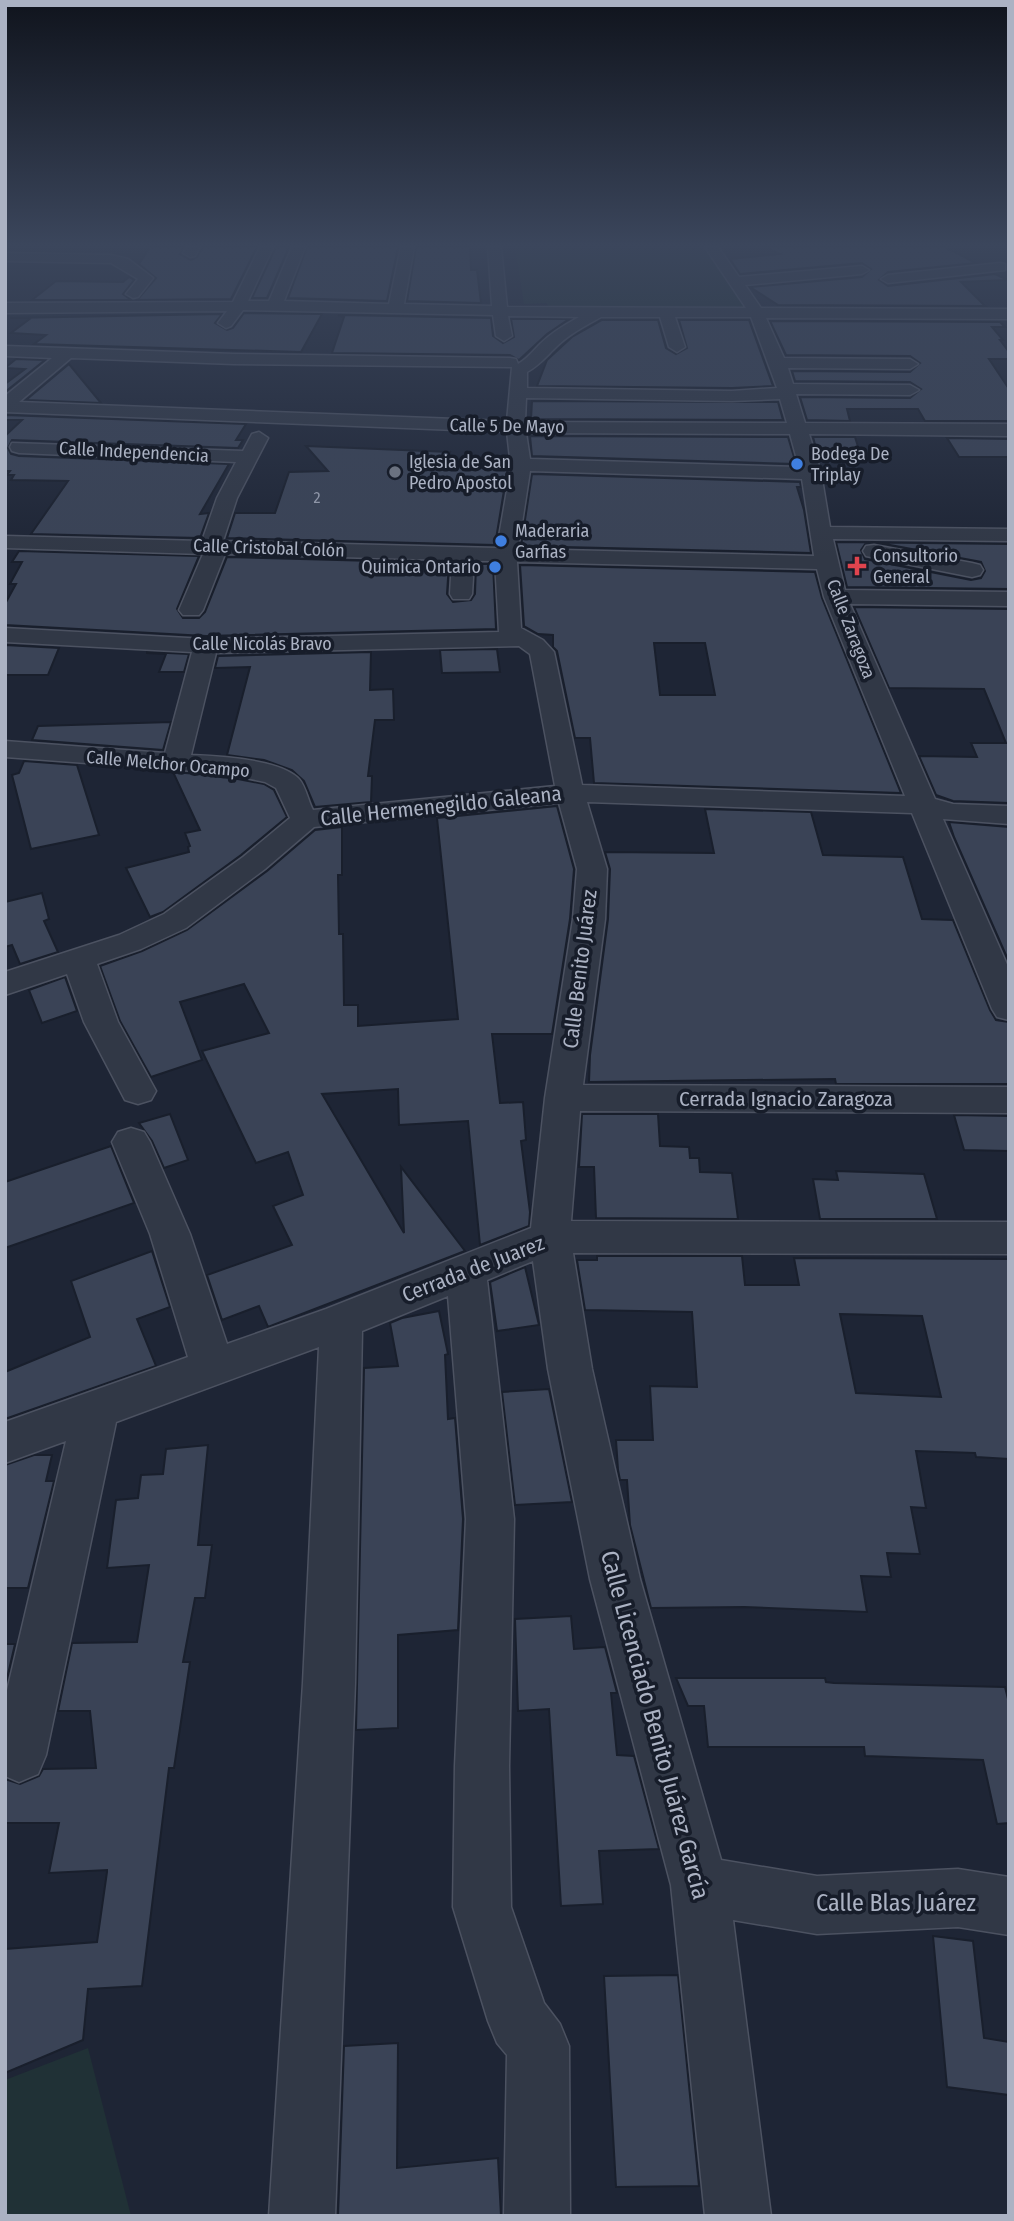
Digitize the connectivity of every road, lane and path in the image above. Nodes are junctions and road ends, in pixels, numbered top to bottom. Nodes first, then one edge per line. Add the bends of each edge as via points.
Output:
1 (5, 351) edge
2 (109, 351) edge
3 (239, 351) edge
4 (510, 351) edge
5 (543, 351) edge
6 (773, 351) edge
7 (844, 351) edge
8 (66, 353) junction
9 (105, 354) junction
10 (775, 356) junction
11 (172, 357) junction
12 (234, 359) junction
13 (910, 364) dead end
14 (514, 367) junction
15 (89, 369) dead end
16 (159, 372) dead end
17 (910, 390) dead end
18 (786, 391) junction
19 (66, 393) dead end
20 (518, 393) junction
21 (5, 406) edge
22 (51, 409) junction
23 (271, 416) junction
24 (516, 427) junction
25 (798, 429) junction
26 (1009, 430) edge
27 (12, 453) edge
28 (248, 457) junction
29 (521, 466) junction
30 (811, 473) junction
31 (1009, 535) edge
32 (5, 542) edge
33 (214, 546) junction
34 (824, 549) junction
35 (463, 555) junction
36 (506, 557) junction
37 (972, 570) dead end
38 (461, 594) dead end
39 (835, 597) junction
40 (1009, 599) edge
41 (191, 610) dead end
42 (5, 635) edge
43 (520, 639) junction
44 (206, 646) junction
45 (5, 749) edge
46 (176, 761) junction
47 (570, 793) junction
48 (923, 805) junction
49 (1009, 815) edge
50 (306, 819) junction
51 (79, 961) junction
52 (5, 984) edge
53 (1009, 1009) edge
54 (138, 1091) dead end
55 (563, 1098) junction
56 (1009, 1100) edge
57 (131, 1142) dead end
58 (551, 1237) junction
59 (1009, 1238) edge
60 (466, 1271) junction
61 (341, 1321) junction
62 (213, 1367) junction
63 (96, 1410) junction
64 (5, 1443) edge
65 (19, 1755) dead end
66 (700, 1885) junction
67 (1009, 1906) edge
68 (302, 2216) edge
69 (537, 2216) edge
70 (738, 2216) edge

1 - 8 street
2 - 9 street
3 - 12 street
4 - 14 street
5 - 14 street via 538,358
6 - 10 street, Calle Zaragoza
7 - 10 street
8 - 9 street
8 - 21 street
9 - 11 street
9 - 15 street
10 - 13 street
10 - 18 street, Calle Zaragoza
11 - 12 street
11 - 16 street
12 - 14 street
14 - 20 street
17 - 18 street
18 - 20 street via 732,396
18 - 25 street, Calle Zaragoza
19 - 22 street
20 - 24 street
21 - 22 street, Calle 5 De Mayo
22 - 23 street, Calle 5 De Mayo
22 - 27 street
23 - 24 street, Calle 5 De Mayo
23 - 28 street
24 - 25 street, Calle 5 De Mayo
24 - 29 street
25 - 26 street, Calle 5 De Mayo
25 - 30 street, Calle Zaragoza
27 - 28 street, Calle Independencia
28 - 33 street via 227,498
29 - 30 street
29 - 36 street
30 - 34 street, Calle Zaragoza
31 - 34 street
32 - 33 street, Calle Cristobal Colón
33 - 35 street, Calle Cristobal Colón
33 - 41 street
34 - 36 street, Calle Cristobal Colón
34 - 37 street via 882,551
34 - 39 street, Calle Zaragoza
35 - 36 street, Calle Cristobal Colón
35 - 38 street
36 - 43 street, Calle Benito Juárez via 509,630
39 - 40 street
39 - 48 street, Calle Zaragoza
42 - 44 street, Calle Nicolás Bravo
43 - 44 street, Calle Nicolás Bravo
43 - 47 street, Calle Benito Juárez via 535,643 542,652
44 - 46 street
45 - 46 street, Calle Melchor Ocampo
46 - 50 street, Calle Melchor Ocampo via 274,775 288,784
47 - 48 street, Calle Hermenegildo Galeana
47 - 50 street, Calle Hermenegildo Galeana
47 - 55 street, Calle Benito Juárez via 592,869 592,890
48 - 49 street, Calle Hermenegildo Galeana via 952,813
48 - 53 street, Calle Zaragoza
50 - 51 street, Calle Hermenegildo Galeana via 175,921
51 - 52 street, Calle Hermenegildo Galeana
51 - 54 street via 101,1022
55 - 56 street, Cerrada Ignacio Zaragoza
55 - 58 street, Calle Benito Juárez
57 - 62 street via 170,1234
58 - 59 street, Cerrada de Juarez
58 - 60 street, Cerrada de Juarez
58 - 66 street, Calle Licenciado Benito Juárez García via 570,1369 615,1579
60 - 61 street, Cerrada de Juarez
60 - 69 street via 490,1519 482,1907 519,2021 538,2046
61 - 62 street, Cerrada de Juarez
61 - 68 street via 329,1683
62 - 63 street, Cerrada de Juarez
63 - 64 street, Cerrada de Juarez
63 - 65 street
66 - 67 street, Calle Blas Juárez via 817,1905 958,1898
66 - 70 street, Calle Licenciado Benito Juárez García

